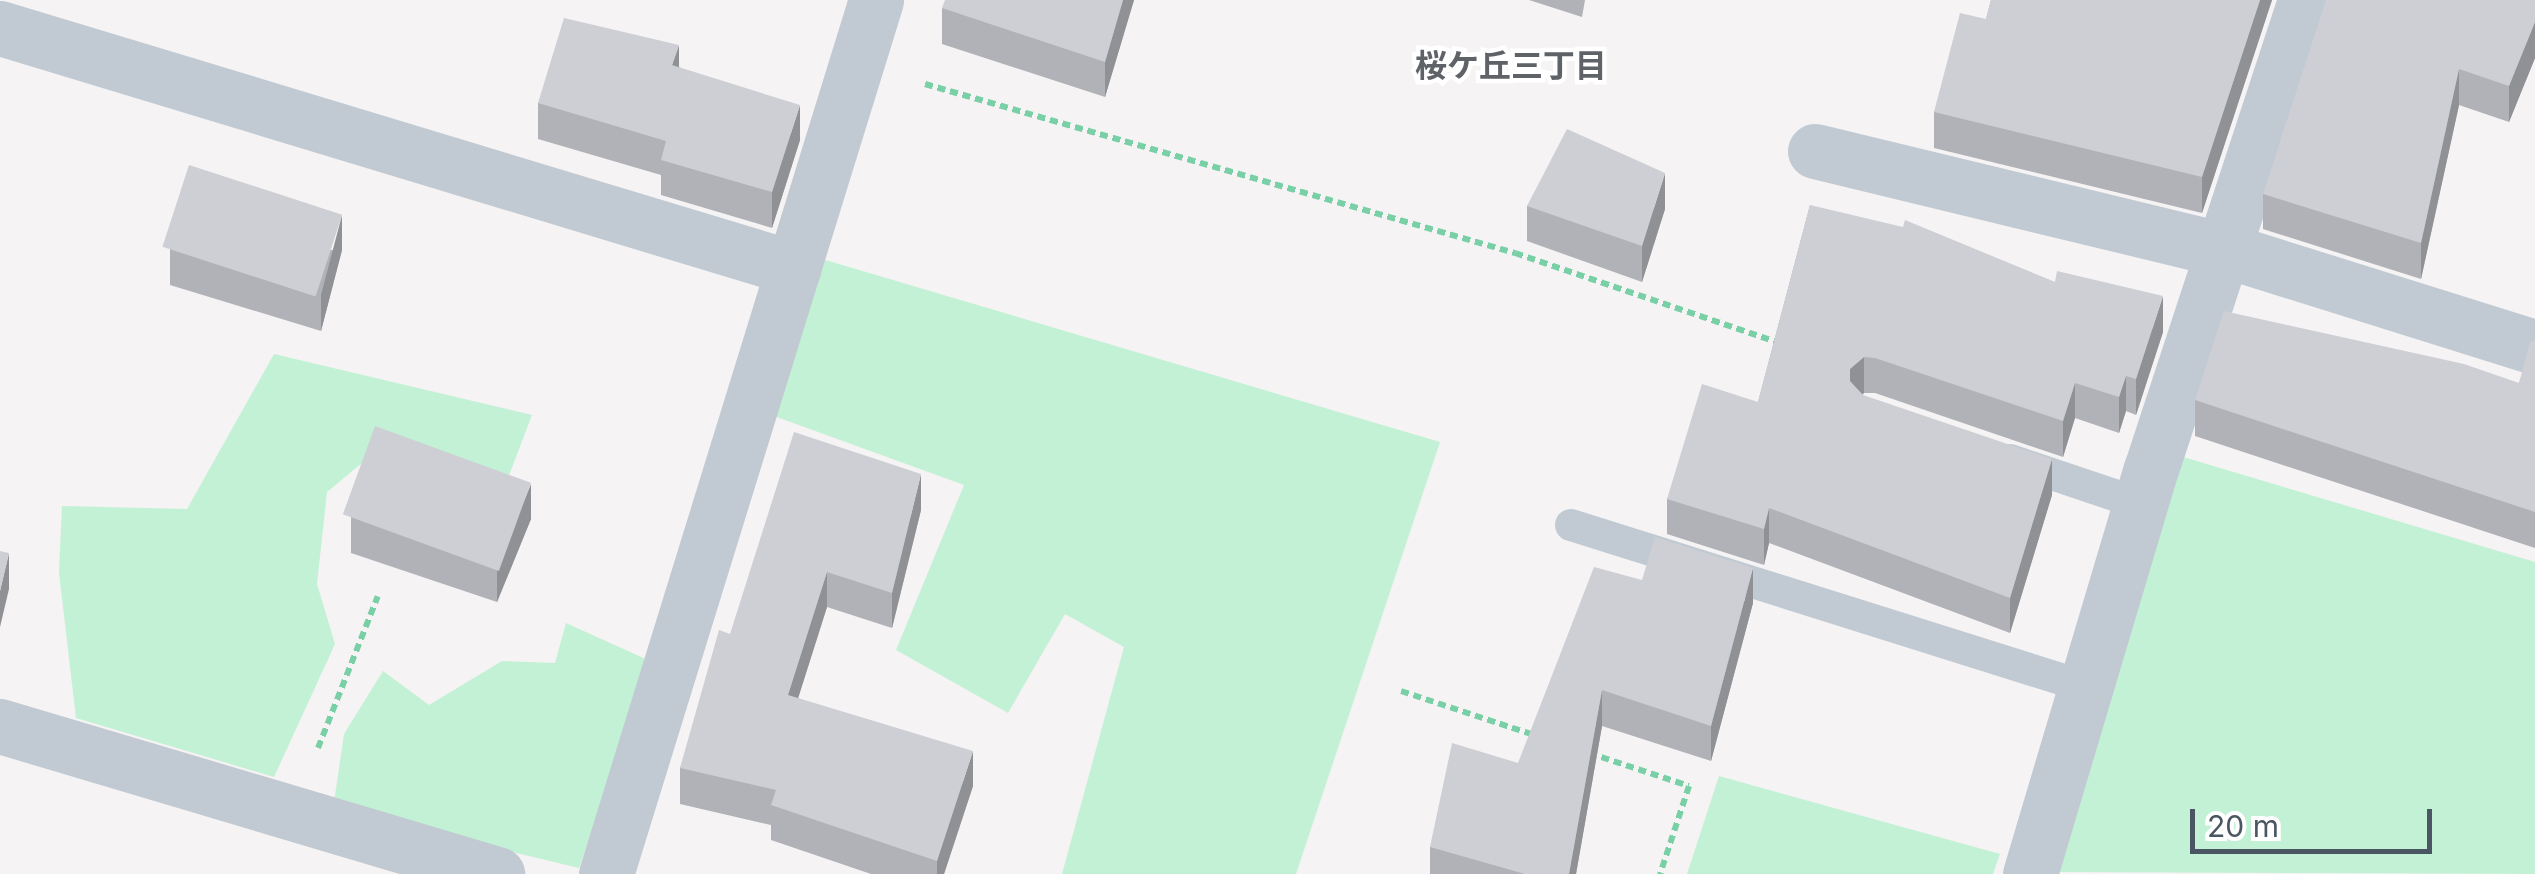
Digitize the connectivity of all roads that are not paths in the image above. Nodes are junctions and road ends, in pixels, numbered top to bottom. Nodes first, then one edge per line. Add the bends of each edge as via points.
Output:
1 (876, 0) edge
2 (2305, 0) edge
3 (0, 28) edge
4 (1815, 151) dead end
5 (2228, 251) junction
6 (794, 268) junction
7 (2535, 347) edge
8 (1978, 449) edge
9 (2141, 504) junction
10 (1571, 525) dead end
11 (2086, 687) junction
12 (0, 726) edge
13 (496, 874) edge
14 (606, 874) edge
15 (2030, 874) edge

1 - 6 street
2 - 5 street
3 - 6 street
4 - 5 street
5 - 7 street
5 - 9 street
6 - 14 street
8 - 9 lane
9 - 11 street
10 - 11 lane
11 - 15 street
12 - 13 street

